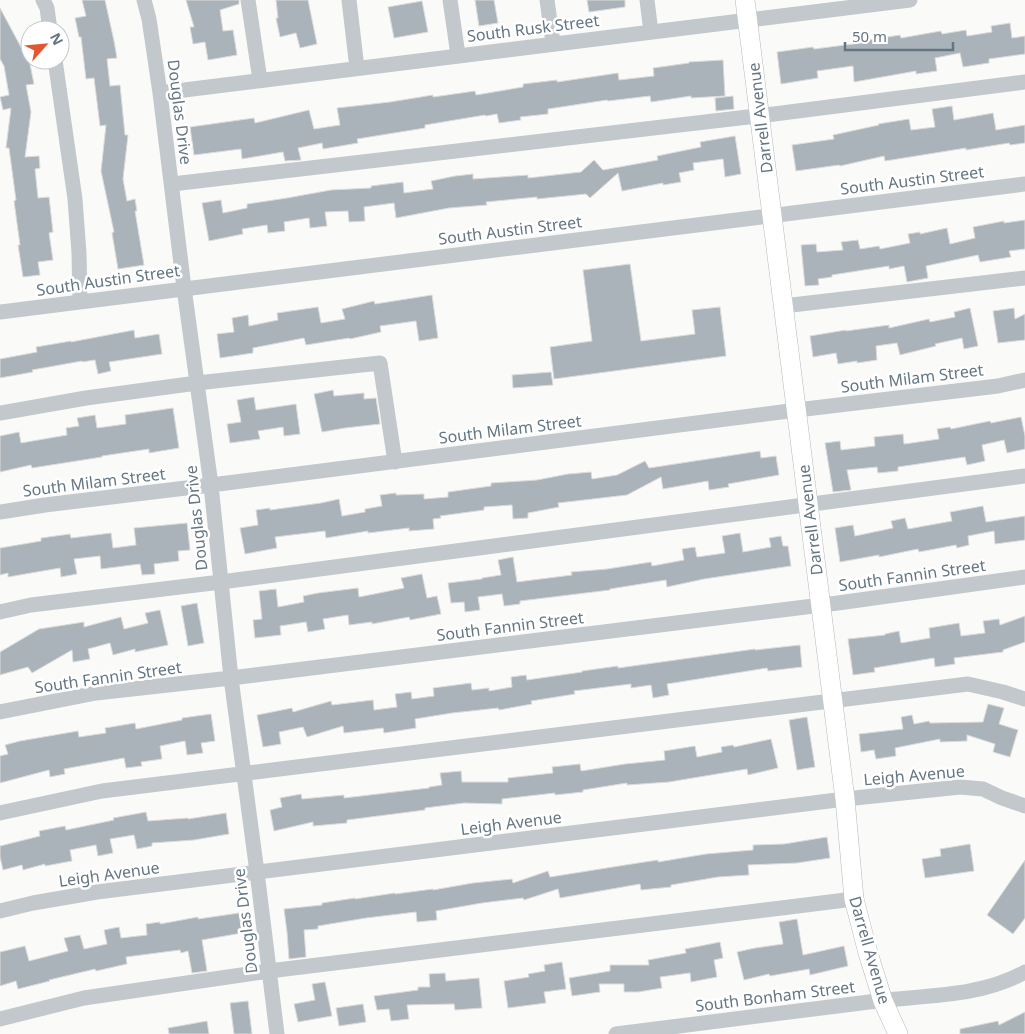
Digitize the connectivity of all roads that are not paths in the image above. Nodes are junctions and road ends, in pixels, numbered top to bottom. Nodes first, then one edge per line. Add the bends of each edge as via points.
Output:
1 (43, 0) edge
2 (144, 0) edge
3 (248, 0) edge
4 (349, 0) edge
5 (450, 0) edge
6 (547, 0) edge
7 (647, 0) edge
8 (745, 0) edge
9 (910, 0) edge
10 (49, 20) edge
11 (748, 20) junction
12 (651, 32) junction
13 (553, 43) junction
14 (458, 55) junction
15 (356, 68) junction
16 (56, 70) edge
17 (260, 80) junction
18 (1025, 82) edge
19 (160, 93) junction
20 (760, 116) junction
21 (172, 184) junction
22 (1025, 184) edge
23 (772, 216) junction
24 (1025, 278) edge
25 (184, 288) junction
26 (80, 302) junction
27 (784, 306) junction
28 (0, 312) edge
29 (1025, 380) edge
30 (197, 384) junction
31 (797, 410) junction
32 (0, 413) edge
33 (395, 462) junction
34 (1025, 476) edge
35 (211, 485) junction
36 (808, 505) junction
37 (0, 512) edge
38 (1025, 577) edge
39 (221, 582) junction
40 (820, 605) junction
41 (0, 612) edge
42 (231, 678) junction
43 (1025, 699) edge
44 (832, 702) junction
45 (0, 712) edge
46 (244, 774) junction
47 (845, 799) junction
48 (1025, 806) edge
49 (0, 812) edge
50 (257, 872) junction
51 (854, 899) junction
52 (0, 911) edge
53 (269, 971) junction
54 (1025, 972) edge
55 (883, 1001) junction
56 (0, 1019) edge
57 (276, 1034) edge
58 (616, 1034) edge
59 (898, 1034) edge

1 - 10 street
2 - 19 street, Douglas Drive
3 - 17 street
4 - 15 street
5 - 14 street
6 - 13 street
7 - 12 street
8 - 11 main road, Darrell Avenue
9 - 11 street, South Rusk Street
11 - 12 street, South Rusk Street
11 - 20 main road, Darrell Avenue
12 - 13 street, South Rusk Street
13 - 14 street, South Rusk Street
14 - 15 street, South Rusk Street
15 - 17 street, South Rusk Street
16 - 26 street via 75,199
17 - 19 street, South Rusk Street
18 - 20 street
19 - 21 street, Douglas Drive
20 - 21 street
20 - 23 main road, Darrell Avenue
21 - 25 street, Douglas Drive
22 - 23 street, South Austin Street
23 - 25 street, South Austin Street
23 - 27 main road, Darrell Avenue
24 - 27 street
25 - 26 street, South Austin Street
25 - 30 street, Douglas Drive
26 - 28 street, South Austin Street
27 - 31 main road, Darrell Avenue
29 - 31 street, South Milam Street
30 - 32 street
30 - 33 street via 380,363
30 - 35 street, Douglas Drive
31 - 33 street, South Milam Street
31 - 36 main road, Darrell Avenue
33 - 35 street, South Milam Street
34 - 36 street
35 - 37 street, South Milam Street
35 - 39 street, Douglas Drive
36 - 39 street
36 - 40 main road, Darrell Avenue
38 - 40 street, South Fannin Street
39 - 41 street
39 - 42 street, Douglas Drive
40 - 42 street, South Fannin Street
40 - 44 main road, Darrell Avenue
42 - 45 street, South Fannin Street via 96,693
42 - 46 street, Douglas Drive
43 - 44 street via 968,684
44 - 46 street
44 - 47 main road, Darrell Avenue
46 - 49 street via 102,791
46 - 50 street, Douglas Drive
47 - 48 street, Leigh Avenue via 960,787 983,789
47 - 50 street, Leigh Avenue
47 - 51 main road, Darrell Avenue
50 - 52 street, Leigh Avenue via 97,892
50 - 53 street, Douglas Drive
51 - 53 street
51 - 55 main road, Darrell Avenue
53 - 56 street via 84,998
53 - 57 street, Douglas Drive
54 - 55 street, South Bonham Street via 989,987
55 - 58 street, South Bonham Street
55 - 59 main road, Darrell Avenue

